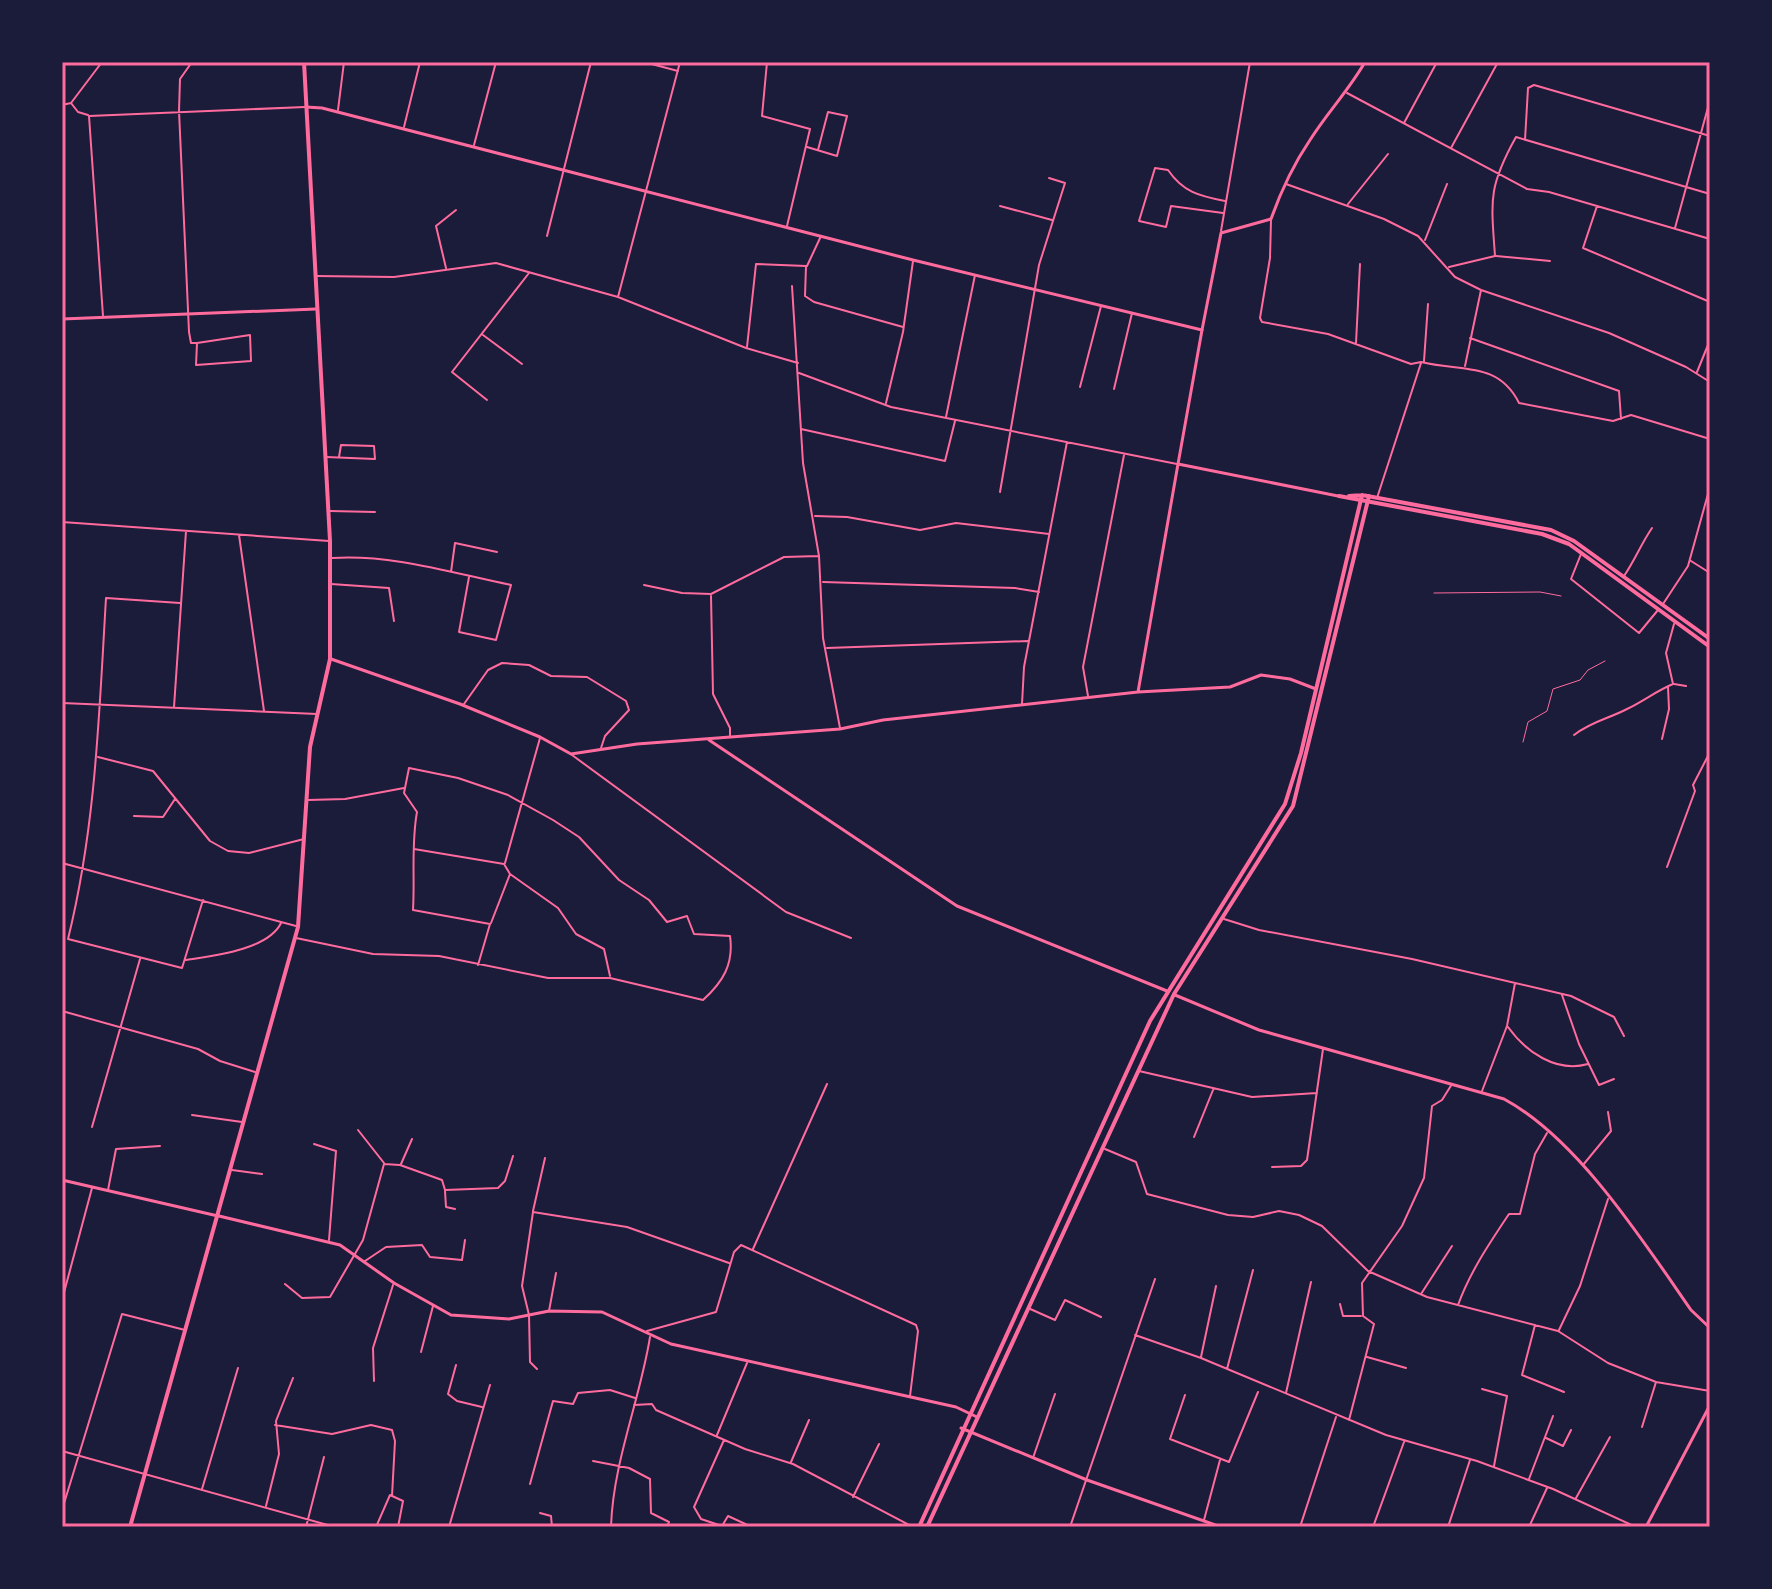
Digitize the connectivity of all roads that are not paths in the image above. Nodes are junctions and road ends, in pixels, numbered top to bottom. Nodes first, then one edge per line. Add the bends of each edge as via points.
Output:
1 (102, 62) edge
2 (192, 62) edge
3 (304, 62) edge
4 (344, 62) edge
5 (420, 62) edge
6 (496, 62) edge
7 (591, 62) edge
8 (644, 62) edge
9 (680, 62) edge
10 (767, 62) edge
11 (1250, 62) edge
12 (1365, 62) edge
13 (1437, 62) edge
14 (1498, 62) edge
15 (678, 71) junction
16 (1347, 93) junction
17 (1710, 100) edge
18 (71, 103) junction
19 (62, 105) edge
20 (306, 107) junction
21 (179, 111) junction
22 (338, 111) junction
23 (89, 116) junction
24 (1404, 124) junction
25 (404, 128) junction
26 (1701, 134) junction
27 (1710, 136) edge
28 (1525, 140) junction
29 (474, 146) junction
30 (806, 146) junction
31 (1450, 149) junction
32 (818, 150) junction
33 (1388, 154) dead end
34 (562, 169) junction
35 (1496, 173) junction
36 (1049, 178) dead end
37 (1284, 183) junction
38 (1447, 184) dead end
39 (1687, 187) junction
40 (648, 191) junction
41 (1710, 194) edge
42 (1225, 201) junction
43 (1348, 205) junction
44 (1000, 206) dead end
45 (1597, 206) junction
46 (456, 210) dead end
47 (1223, 213) junction
48 (1271, 219) junction
49 (1053, 221) junction
50 (787, 227) junction
51 (1675, 229) junction
52 (1221, 233) junction
53 (547, 236) dead end
54 (821, 236) junction
55 (1710, 239) edge
56 (1424, 241) junction
57 (1495, 256) junction
58 (913, 260) junction
59 (1550, 261) dead end
60 (1360, 264) dead end
61 (806, 266) junction
62 (1447, 268) junction
63 (446, 269) junction
64 (530, 271) junction
65 (975, 275) junction
66 (315, 276) junction
67 (792, 286) dead end
68 (1034, 290) junction
69 (1481, 290) junction
70 (618, 297) junction
71 (1710, 302) edge
72 (1428, 304) dead end
73 (1101, 306) junction
74 (316, 309) junction
75 (187, 312) junction
76 (1132, 313) junction
77 (103, 317) junction
78 (62, 319) edge
79 (903, 327) junction
80 (1202, 330) junction
81 (482, 334) junction
82 (1470, 338) junction
83 (1710, 340) edge
84 (197, 343) junction
85 (1355, 344) junction
86 (746, 348) junction
87 (1422, 362) junction
88 (798, 363) junction
89 (522, 364) dead end
90 (1465, 367) junction
91 (799, 373) junction
92 (1696, 373) junction
93 (1710, 382) edge
94 (1080, 387) dead end
95 (1114, 389) dead end
96 (487, 400) dead end
97 (886, 405) junction
98 (946, 418) junction
99 (955, 420) junction
100 (1621, 420) junction
101 (801, 429) junction
102 (1009, 431) junction
103 (1710, 439) edge
104 (1067, 442) junction
105 (1125, 454) junction
106 (325, 457) junction
107 (339, 457) junction
108 (1178, 464) junction
109 (1000, 492) dead end
110 (1708, 494) edge
111 (1339, 496) joint
112 (1361, 497) junction
113 (1368, 498) junction
114 (1377, 500) junction
115 (329, 510) junction
116 (375, 512) dead end
117 (815, 516) junction
118 (62, 522) edge
119 (1652, 528) dead end
120 (186, 531) junction
121 (1050, 534) junction
122 (239, 535) junction
123 (330, 541) junction
124 (497, 552) dead end
125 (1582, 553) junction
126 (819, 556) junction
127 (330, 558) junction
128 (1690, 561) junction
129 (450, 573) junction
130 (1710, 573) edge
131 (469, 577) junction
132 (1623, 577) junction
133 (821, 582) junction
134 (330, 584) junction
135 (644, 585) dead end
136 (1039, 592) junction
137 (1434, 593) dead end
138 (711, 594) junction
139 (1643, 594) junction
140 (1561, 596) dead end
141 (180, 603) junction
142 (1661, 607) junction
143 (1675, 620) junction
144 (394, 621) dead end
145 (1710, 639) edge
146 (1029, 641) junction
147 (1710, 647) edge
148 (824, 648) junction
149 (330, 659) junction
150 (1605, 661) dead end
151 (1673, 684) junction
152 (1668, 686) junction
153 (1686, 686) dead end
154 (1316, 689) junction
155 (1138, 692) junction
156 (1323, 692) junction
157 (1089, 697) junction
158 (62, 703) edge
159 (100, 705) junction
160 (463, 705) junction
161 (1022, 705) junction
162 (174, 708) junction
163 (264, 712) junction
164 (318, 714) junction
165 (840, 729) junction
166 (1574, 735) dead end
167 (540, 737) junction
168 (730, 738) junction
169 (1662, 739) dead end
170 (709, 740) junction
171 (1523, 742) dead end
172 (600, 750) junction
173 (728, 752) junction
174 (1710, 752) edge
175 (571, 754) junction
176 (97, 756) junction
177 (405, 788) junction
178 (176, 798) junction
179 (308, 800) junction
180 (522, 803) junction
181 (134, 816) dead end
182 (306, 839) junction
183 (413, 848) junction
184 (62, 863) edge
185 (504, 864) junction
186 (1667, 867) dead end
187 (86, 869) junction
188 (510, 874) junction
189 (203, 900) junction
190 (1223, 918) junction
191 (281, 922) junction
192 (490, 924) junction
193 (298, 927) junction
194 (295, 937) junction
195 (851, 938) dead end
196 (140, 958) junction
197 (184, 960) junction
198 (478, 965) junction
199 (610, 978) junction
200 (1515, 983) junction
201 (1167, 991) junction
202 (1561, 993) junction
203 (1174, 994) junction
204 (62, 1011) edge
205 (1507, 1026) junction
206 (118, 1027) junction
207 (1624, 1036) dead end
208 (1323, 1048) junction
209 (1588, 1064) junction
210 (1137, 1071) junction
211 (259, 1073) junction
212 (1614, 1079) dead end
213 (827, 1084) dead end
214 (1452, 1084) junction
215 (1213, 1089) junction
216 (1481, 1092) junction
217 (1317, 1093) junction
218 (1608, 1112) dead end
219 (192, 1115) dead end
220 (245, 1122) junction
221 (92, 1127) dead end
222 (358, 1130) dead end
223 (1549, 1130) junction
224 (1194, 1137) dead end
225 (412, 1139) dead end
226 (314, 1144) dead end
227 (160, 1146) dead end
228 (1103, 1148) junction
229 (513, 1156) dead end
230 (545, 1158) dead end
231 (384, 1164) junction
232 (400, 1165) junction
233 (1582, 1166) junction
234 (1272, 1167) dead end
235 (232, 1170) junction
236 (262, 1174) dead end
237 (62, 1180) edge
238 (93, 1187) junction
239 (108, 1190) junction
240 (445, 1190) junction
241 (1608, 1199) junction
242 (455, 1209) dead end
243 (533, 1212) junction
244 (218, 1216) junction
245 (465, 1240) dead end
246 (329, 1241) junction
247 (1452, 1246) dead end
248 (752, 1250) junction
249 (356, 1253) junction
250 (365, 1261) junction
251 (730, 1263) junction
252 (1253, 1270) dead end
253 (1368, 1271) junction
254 (556, 1273) dead end
255 (1155, 1279) dead end
256 (1311, 1282) dead end
257 (394, 1283) junction
258 (285, 1284) dead end
259 (1216, 1286) dead end
260 (1421, 1295) junction
261 (62, 1300) edge
262 (1340, 1304) dead end
263 (434, 1305) junction
264 (1027, 1307) junction
265 (1457, 1307) junction
266 (549, 1311) junction
267 (529, 1315) junction
268 (1363, 1316) junction
269 (1101, 1317) dead end
270 (1535, 1324) junction
271 (1710, 1328) edge
272 (186, 1330) junction
273 (643, 1331) junction
274 (1558, 1331) junction
275 (1135, 1335) junction
276 (650, 1337) junction
277 (421, 1352) dead end
278 (1366, 1357) junction
279 (1201, 1358) junction
280 (748, 1361) junction
281 (456, 1365) dead end
282 (238, 1368) dead end
283 (1406, 1368) dead end
284 (537, 1369) dead end
285 (1227, 1370) junction
286 (293, 1378) dead end
287 (374, 1381) dead end
288 (1656, 1382) junction
289 (490, 1385) dead end
290 (1482, 1389) dead end
291 (1710, 1391) edge
292 (1258, 1392) dead end
293 (1564, 1392) dead end
294 (1055, 1394) dead end
295 (1286, 1394) junction
296 (1185, 1395) dead end
297 (910, 1397) junction
298 (636, 1398) junction
299 (634, 1405) junction
300 (1710, 1405) edge
301 (483, 1408) junction
302 (969, 1413) junction
303 (1336, 1416) junction
304 (1553, 1416) dead end
305 (977, 1417) junction
306 (809, 1420) dead end
307 (1349, 1421) junction
308 (275, 1425) junction
309 (1642, 1427) dead end
310 (961, 1428) junction
311 (1571, 1430) dead end
312 (970, 1433) junction
313 (716, 1436) junction
314 (1545, 1437) junction
315 (1610, 1437) dead end
316 (724, 1440) junction
317 (1404, 1441) junction
318 (879, 1444) dead end
319 (62, 1451) edge
320 (78, 1455) junction
321 (324, 1457) dead end
322 (1033, 1459) junction
323 (1220, 1459) junction
324 (1470, 1459) junction
325 (593, 1461) dead end
326 (790, 1463) junction
327 (621, 1465) junction
328 (1494, 1467) junction
329 (145, 1474) junction
330 (1087, 1480) junction
331 (1528, 1480) junction
332 (530, 1484) dead end
333 (1548, 1488) junction
334 (202, 1490) junction
335 (392, 1496) junction
336 (852, 1498) junction
337 (1575, 1499) junction
338 (265, 1507) junction
339 (62, 1510) edge
340 (540, 1513) dead end
341 (309, 1519) junction
342 (1203, 1521) junction
343 (130, 1527) edge
344 (306, 1527) edge
345 (335, 1527) edge
346 (376, 1527) edge
347 (398, 1527) edge
348 (449, 1527) edge
349 (552, 1527) edge
350 (611, 1527) edge
351 (667, 1527) edge
352 (722, 1527) edge
353 (751, 1527) edge
354 (916, 1527) edge
355 (927, 1527) edge
356 (1070, 1527) edge
357 (1221, 1527) edge
358 (1300, 1527) edge
359 (1373, 1527) edge
360 (1448, 1527) edge
361 (1529, 1527) edge
362 (1636, 1527) edge
363 (1646, 1527) edge

1 - 18 street
2 - 21 street via 180,79
3 - 20 main road
4 - 22 street
5 - 25 street
6 - 29 street
7 - 34 street
8 - 15 street
9 - 15 street
10 - 30 street via 762,116 810,129
11 - 42 street
12 - 16 street
13 - 24 street
14 - 31 street
15 - 40 street
16 - 24 street
16 - 37 street
17 - 26 street
18 - 19 street
18 - 23 street
20 - 21 street
20 - 22 street
20 - 66 main road
21 - 23 street
21 - 75 street
22 - 25 street
23 - 77 street
24 - 31 street
25 - 29 street
26 - 27 street
26 - 28 street via 1534,85 1528,88
26 - 39 street
28 - 35 street via 1516,137
28 - 39 street
29 - 34 street
30 - 32 street
30 - 50 street
31 - 35 street
32 - 32 street via 837,156 847,116 828,112
33 - 43 street
34 - 40 street
34 - 53 street
35 - 45 street via 1527,189
35 - 57 street via 1491,196
36 - 49 street via 1065,183
37 - 43 street
37 - 48 street
38 - 56 street
39 - 41 street
39 - 51 street
40 - 50 street
40 - 70 street
42 - 47 street
42 - 47 street via 1192,194 1168,170 1155,168 1139,221 1166,227 1171,206
43 - 56 street
44 - 49 street
45 - 51 street
45 - 71 street via 1583,248
46 - 63 street via 436,226
47 - 52 street
48 - 52 street
48 - 85 street via 1260,320
49 - 68 street
50 - 54 street
51 - 55 street
52 - 80 street
54 - 58 street
54 - 61 street
56 - 62 street
57 - 59 street
57 - 62 street
58 - 65 street
58 - 79 street
60 - 85 street
61 - 79 street via 805,296 814,302
61 - 86 street via 756,264
62 - 69 street
63 - 64 street via 496,263
63 - 66 street via 394,277
64 - 70 street
64 - 81 street
65 - 68 street
65 - 98 street
66 - 74 main road
67 - 88 street
68 - 73 street
68 - 102 street
69 - 82 street
69 - 92 street via 1609,333
70 - 86 street
72 - 87 street
73 - 76 street
73 - 94 street
74 - 75 street
74 - 106 main road
75 - 77 street
75 - 84 street via 191,343
76 - 80 street
76 - 95 street
77 - 78 street
79 - 97 street
80 - 108 street
81 - 89 street
81 - 96 street via 452,372
82 - 90 street
82 - 100 street via 1619,391
83 - 92 street
84 - 84 street via 196,365 251,361 250,335
85 - 87 street via 1411,364
86 - 88 street
87 - 90 street
87 - 114 street
88 - 91 street
90 - 100 street via 1510,385 1519,403
91 - 97 street
91 - 101 street
92 - 93 street
97 - 98 street
98 - 99 street
99 - 101 street via 945,461
99 - 102 street
100 - 103 street via 1631,415
101 - 117 street
102 - 104 street
102 - 109 street
104 - 105 street
104 - 121 street
105 - 108 street
105 - 157 street via 1083,667
106 - 107 street
106 - 115 main road
107 - 107 street via 375,459 374,446 341,445
108 - 111 street
108 - 155 street
110 - 128 street
111 - 112 main road
112 - 113 main road
112 - 154 main road
113 - 114 main road
113 - 156 main road
114 - 125 main road via 1542,534
114 - 132 main road via 1551,530
115 - 116 street
115 - 123 main road
117 - 121 street via 920,530 956,523
117 - 126 street
118 - 120 street
119 - 132 street
120 - 122 street
120 - 141 street
121 - 136 street
122 - 123 street
122 - 163 street
123 - 127 main road
124 - 129 street via 455,543
125 - 139 main road
125 - 142 street via 1571,579 1639,633
126 - 133 street
126 - 138 street via 784,557
127 - 129 street via 367,556
127 - 134 main road
128 - 130 street
128 - 142 street
129 - 131 street
131 - 131 street via 511,585 496,640 459,632
132 - 139 main road
133 - 136 street
133 - 148 street
134 - 144 street via 389,588
134 - 149 main road
135 - 138 street
136 - 146 street
137 - 140 lane
138 - 168 street via 713,694
139 - 142 main road
141 - 159 street via 106,598
141 - 162 street
142 - 143 main road
142 - 145 main road
143 - 147 main road
143 - 151 street via 1666,653
146 - 148 street
146 - 161 street
148 - 165 street
149 - 160 street
149 - 164 main road
150 - 171 lane via 1580,680 1553,689 1547,711 1528,722
151 - 152 street
151 - 153 street
152 - 166 street via 1626,710 1592,721
152 - 169 street
154 - 155 street via 1261,675 1230,687
154 - 156 main road
154 - 201 main road via 1285,804
155 - 157 street
156 - 190 main road via 1293,806
157 - 161 street
158 - 159 street
159 - 162 street
159 - 176 street
160 - 167 street
160 - 172 street via 488,670 502,663 529,665 551,676 587,677 626,701 629,710 605,736
161 - 165 street
162 - 163 street
163 - 164 street
164 - 179 main road via 310,747
165 - 168 street
167 - 175 street
167 - 180 street
168 - 170 street
168 - 173 street
170 - 172 street
170 - 173 street
172 - 175 street
173 - 201 street via 957,906
174 - 186 street via 1693,785
175 - 195 street via 786,912
176 - 178 street via 153,771
176 - 187 street
177 - 179 street
177 - 180 street via 409,768 458,778
177 - 183 street via 417,812
178 - 181 street via 163,817
178 - 182 street via 210,841 228,851 249,853
179 - 182 main road
180 - 185 street
180 - 199 street via 579,837 665,921 687,916 694,934 730,936 733,957 703,1000
182 - 193 main road
183 - 185 street
183 - 192 street via 413,910
184 - 187 street
185 - 188 street
187 - 189 street
187 - 196 street via 68,939
188 - 192 street
188 - 199 street via 558,908 576,934 604,949
189 - 191 street
189 - 197 street
190 - 200 street
190 - 203 main road
191 - 193 street
191 - 197 street via 276,931 232,953
192 - 198 street
193 - 194 main road
194 - 198 street via 373,954 422,953
194 - 211 main road
196 - 197 street via 182,968
196 - 206 street
198 - 199 street via 548,978
200 - 202 street
200 - 205 street
201 - 302 main road
202 - 207 street via 1611,1015
202 - 209 street
203 - 208 street via 1259,1030
203 - 210 main road
204 - 206 street
205 - 209 street via 1525,1049 1560,1067
205 - 216 street
206 - 211 street
206 - 221 street
208 - 214 street
208 - 217 street
209 - 212 street via 1599,1085
210 - 215 street
210 - 228 main road
211 - 220 main road
213 - 248 street
214 - 216 street
214 - 253 street via 1432,1106 1424,1178 1415,1204
215 - 217 street via 1252,1097
215 - 224 street
216 - 223 street via 1531,1114
217 - 234 street via 1305,1163
218 - 233 street via 1611,1131
219 - 220 street
220 - 235 main road
222 - 231 street
223 - 233 street
223 - 265 street via 1535,1154 1520,1214 1509,1214 1494,1236
225 - 232 street
226 - 246 street via 336,1151
227 - 239 street via 116,1149
228 - 253 street via 1136,1162 1147,1194 1228,1215 1299,1215 1322,1226
228 - 264 main road
229 - 240 street via 500,1187
230 - 243 street
231 - 232 street
231 - 249 street
232 - 240 street via 442,1180
233 - 241 street
235 - 236 street
235 - 244 main road
237 - 238 street
238 - 239 street
238 - 261 street
239 - 244 street
240 - 242 street via 446,1207
241 - 271 street
241 - 274 street via 1580,1286
243 - 251 street via 627,1227
243 - 267 street via 522,1286
244 - 246 street
244 - 272 main road
245 - 250 street via 462,1260 430,1257 422,1245 382,1248
246 - 249 street
247 - 260 street
248 - 251 street via 738,1246
248 - 297 street via 916,1325
249 - 250 street
249 - 258 street via 329,1297 302,1298
250 - 257 street
251 - 273 street via 714,1314
252 - 285 street
253 - 260 street
253 - 268 street via 1362,1283
254 - 266 street
255 - 275 street
256 - 295 street
257 - 263 street
257 - 287 street via 373,1348
259 - 279 street
260 - 265 street
262 - 268 street via 1343,1316
263 - 267 street via 457,1316
263 - 277 street
264 - 269 street via 1055,1320 1065,1300
264 - 305 main road
265 - 270 street
266 - 267 street
266 - 273 street via 602,1312
267 - 284 street via 530,1362
268 - 278 street via 1374,1324
270 - 274 street
270 - 293 street via 1522,1375
272 - 320 street via 122,1314
272 - 329 main road
273 - 276 street
274 - 288 street via 1608,1363
275 - 279 street
275 - 330 street
276 - 280 street
276 - 298 street
278 - 283 street
278 - 307 street
279 - 285 street
280 - 297 street
280 - 313 street
281 - 301 street via 448,1394
282 - 334 street
285 - 295 street
286 - 308 street
288 - 291 street
288 - 309 street
289 - 301 street
290 - 328 street via 1507,1395
292 - 323 street via 1229,1462
294 - 322 street
295 - 303 street
296 - 323 street via 1170,1439
297 - 302 street
298 - 299 street
298 - 332 street via 604,1389 578,1393 573,1404 553,1401
299 - 313 street via 652,1404
299 - 327 street
300 - 363 street
301 - 348 street
302 - 305 street
302 - 310 main road
303 - 307 street
303 - 358 street
304 - 314 street
305 - 312 main road
306 - 326 street
307 - 317 street
308 - 335 street via 332,1434 371,1425 394,1432
308 - 338 street via 279,1454
310 - 312 street
310 - 354 main road
311 - 314 street via 1563,1446
312 - 322 street
312 - 355 main road
313 - 316 street
314 - 331 street
315 - 337 street
316 - 326 street
316 - 352 street via 694,1507 701,1519
317 - 324 street
317 - 359 street
318 - 336 street
319 - 320 street
320 - 329 street
320 - 339 street
321 - 341 street
322 - 330 street
323 - 342 street
324 - 328 street
324 - 360 street
325 - 327 street
326 - 336 street
327 - 350 street
327 - 351 street via 650,1479 651,1513 669,1522
328 - 331 street
329 - 334 street
329 - 343 main road
330 - 342 street
330 - 356 street
331 - 333 street
333 - 337 street
333 - 361 street
334 - 338 street
335 - 346 street via 386,1498
335 - 347 street via 404,1503
336 - 354 street
337 - 362 street
338 - 341 street
340 - 349 street via 551,1516
341 - 344 street
341 - 345 street
342 - 357 street
352 - 353 street via 728,1516

